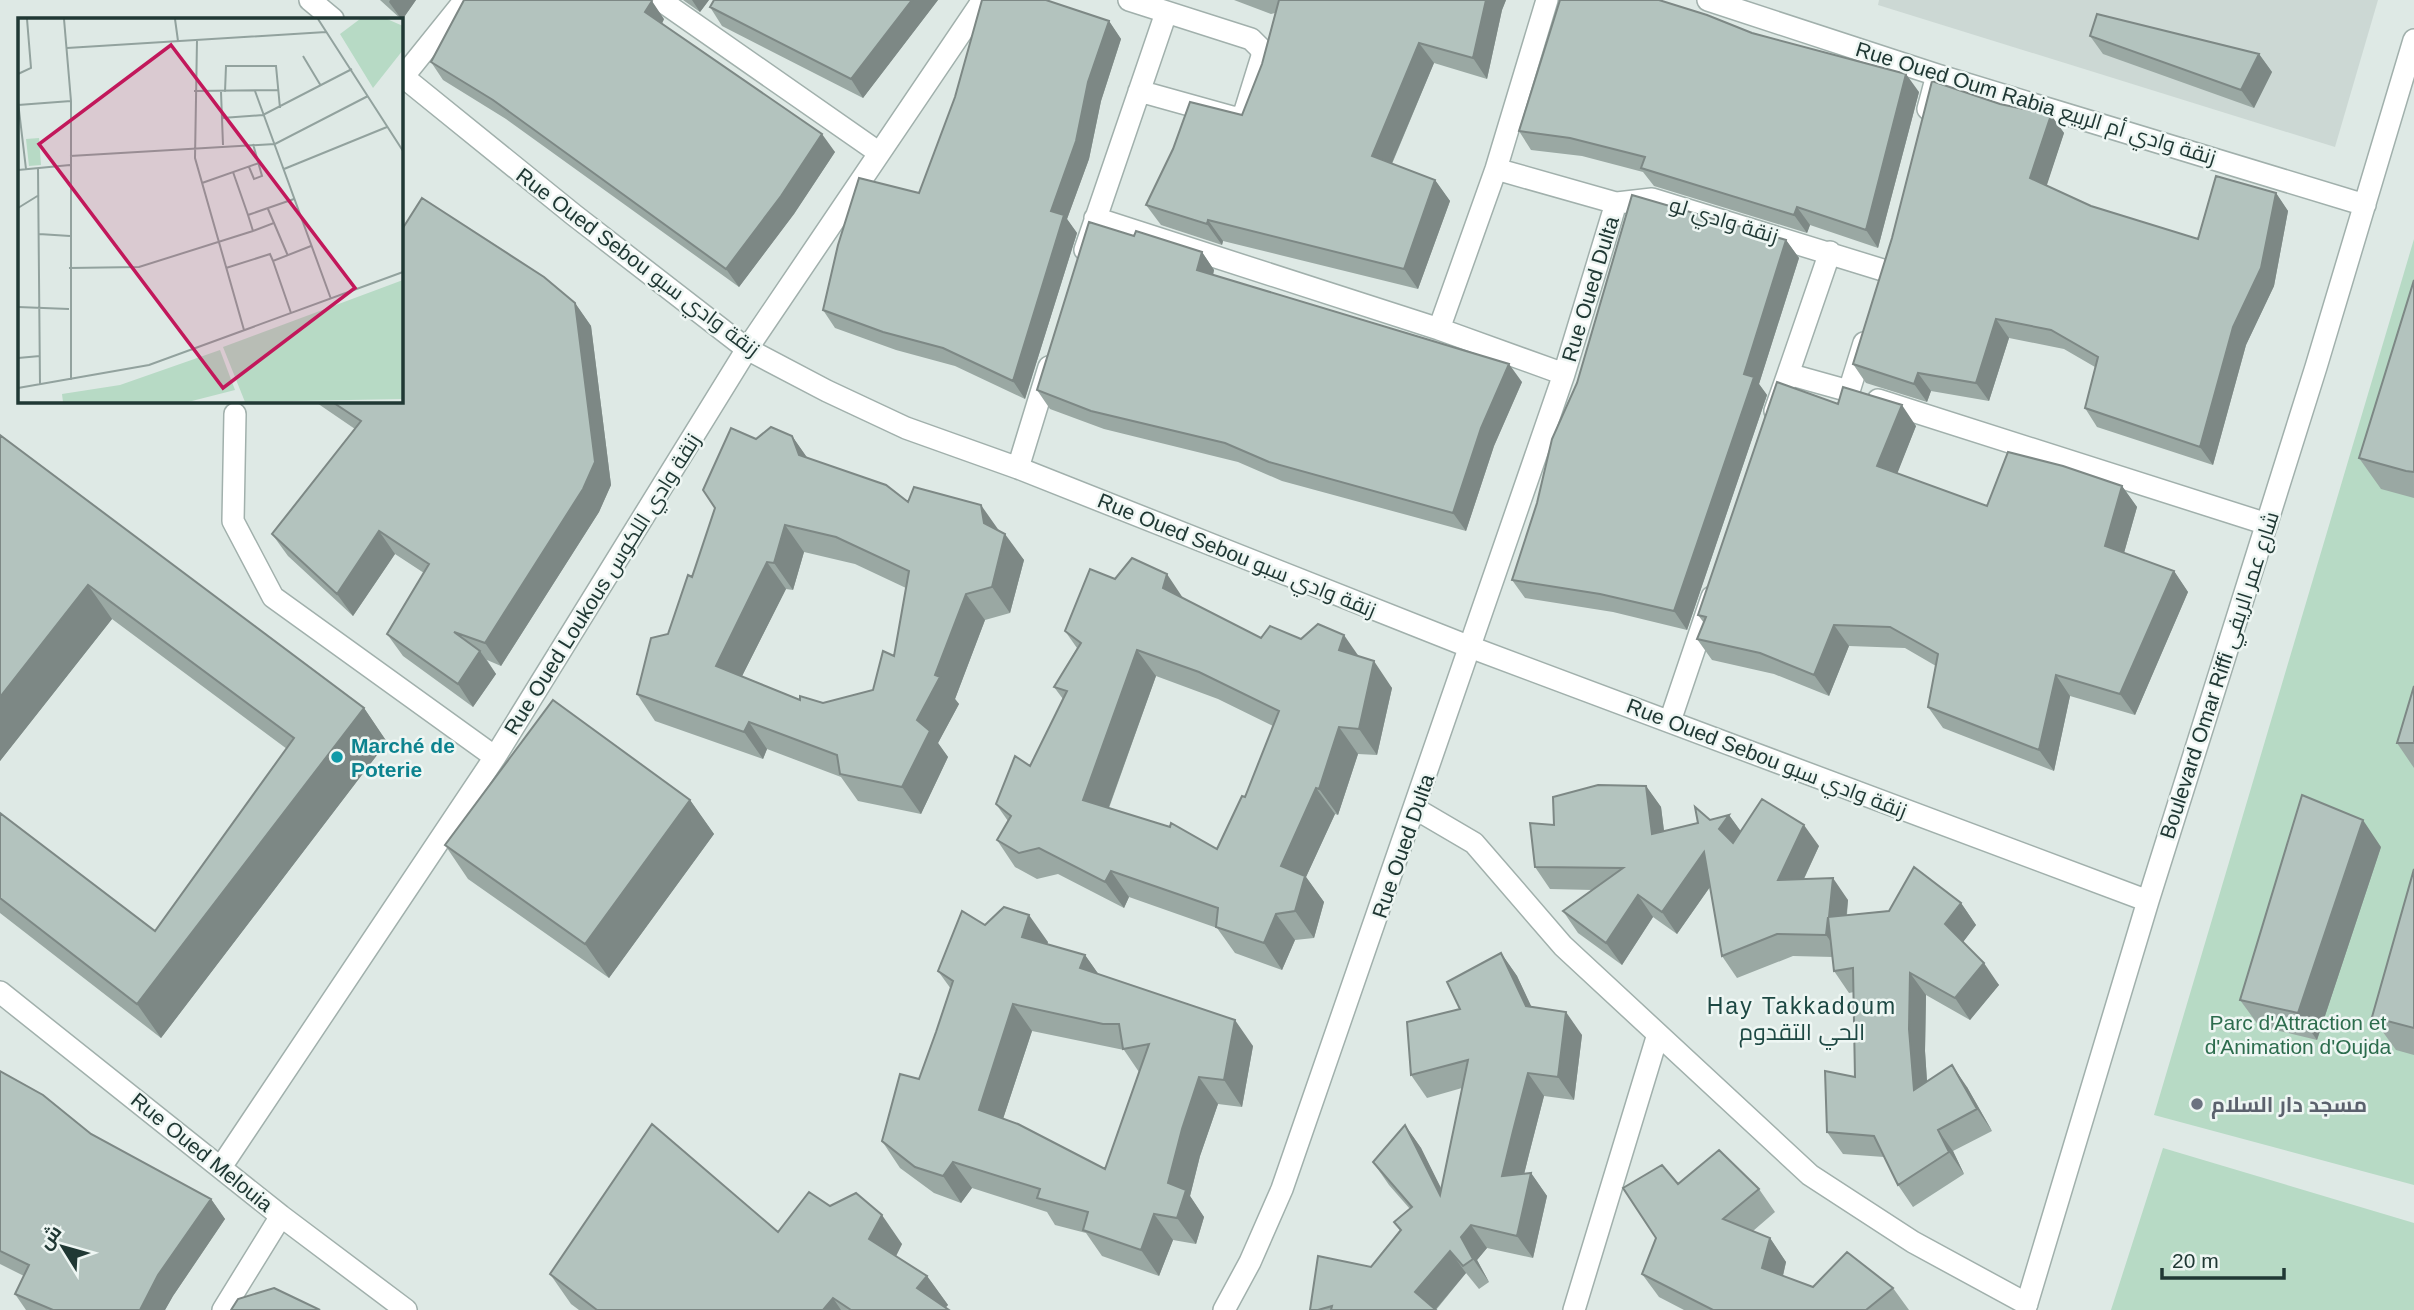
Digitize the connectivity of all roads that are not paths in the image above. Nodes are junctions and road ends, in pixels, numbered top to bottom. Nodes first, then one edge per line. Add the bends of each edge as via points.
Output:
1 (310, 0) edge
2 (465, 0) edge
3 (660, 0) edge
4 (983, 0) edge
5 (1129, 0) edge
6 (1547, 0) edge
7 (1708, 0) edge
8 (717, 10) edge
9 (1166, 13) junction
10 (332, 18) edge
11 (703, 31) junction
12 (2414, 40) edge
13 (1937, 75) junction
14 (402, 76) edge
15 (1139, 91) junction
16 (1924, 127) edge
17 (878, 152) junction
18 (1496, 169) junction
19 (1616, 203) junction
20 (2365, 205) junction
21 (1095, 218) junction
22 (1893, 245) edge
23 (1830, 252) junction
24 (1079, 271) edge
25 (1886, 271) junction
26 (1878, 298) edge
27 (1870, 325) edge
28 (1439, 330) junction
29 (747, 349) junction
30 (1055, 350) edge
31 (1564, 374) junction
32 (1788, 374) junction
33 (1849, 391) junction
34 (235, 414) dead end
35 (1770, 425) edge
36 (1018, 468) junction
37 (2267, 524) junction
38 (1718, 579) edge
39 (1470, 647) junction
40 (1670, 721) junction
41 (495, 757) junction
42 (1416, 809) junction
43 (2148, 901) junction
44 (0, 992) edge
45 (1658, 1034) junction
46 (221, 1167) junction
47 (281, 1216) junction
48 (2026, 1307) edge
49 (223, 1310) edge
50 (406, 1310) edge
51 (1224, 1310) edge
52 (1574, 1310) edge

1 - 10 street
2 - 14 street
3 - 11 street
4 - 17 street, Rue Oued Loukous زنقة وادي اللكوس
5 - 9 street
6 - 18 street
7 - 13 street, Rue Oued Oum Rabia زنقة وادي أم الربيع
8 - 11 street
9 - 15 street
9 - 15 street via 1251,39 1261,49 1244,114 1229,117
11 - 17 street
12 - 20 street, Boulevard Omar Riffi شارع عمر الريفي
13 - 16 street
13 - 20 street, Rue Oued Oum Rabia زنقة وادي أم الربيع
14 - 29 street, Rue Oued Sebou زنقة وادي سبو
15 - 21 street
17 - 29 street, Rue Oued Loukous زنقة وادي اللكوس
18 - 19 street, Rue Oued Dulta
18 - 28 street
19 - 23 street, زنقة وادي لو via 1652,198
19 - 31 street, Rue Oued Dulta
20 - 37 street, Boulevard Omar Riffi شارع عمر الريفي
21 - 24 street
21 - 28 street, Rue Oued Dulta
22 - 25 street
23 - 25 street, زنقة وادي لو
23 - 32 street
25 - 26 street
27 - 33 street
28 - 31 street, Rue Oued Dulta
29 - 36 street, Rue Oued Sebou زنقة وادي سبو via 906,428
29 - 41 street, Rue Oued Loukous زنقة وادي اللكوس
30 - 36 street
31 - 39 street, Rue Oued Dulta
32 - 33 street
32 - 35 street
33 - 37 street
34 - 41 street via 233,521 273,597
36 - 39 street, Rue Oued Sebou زنقة وادي سبو
37 - 43 street, Boulevard Omar Riffi شارع عمر الريفي
38 - 40 street
39 - 40 street, Rue Oued Sebou زنقة وادي سبو
39 - 42 street, Rue Oued Dulta
40 - 43 street, Rue Oued Sebou زنقة وادي سبو
41 - 46 street, Rue Oued Loukous زنقة وادي اللكوس
42 - 45 street via 1474,842 1563,946
42 - 51 street, Rue Oued Dulta via 1282,1189
43 - 48 street, Boulevard Omar Riffi شارع عمر الريفي
44 - 46 street, Rue Oued Melouia
45 - 48 street via 1810,1175
45 - 52 street
46 - 47 street, Rue Oued Melouia
47 - 49 street
47 - 50 street, Rue Oued Melouia

